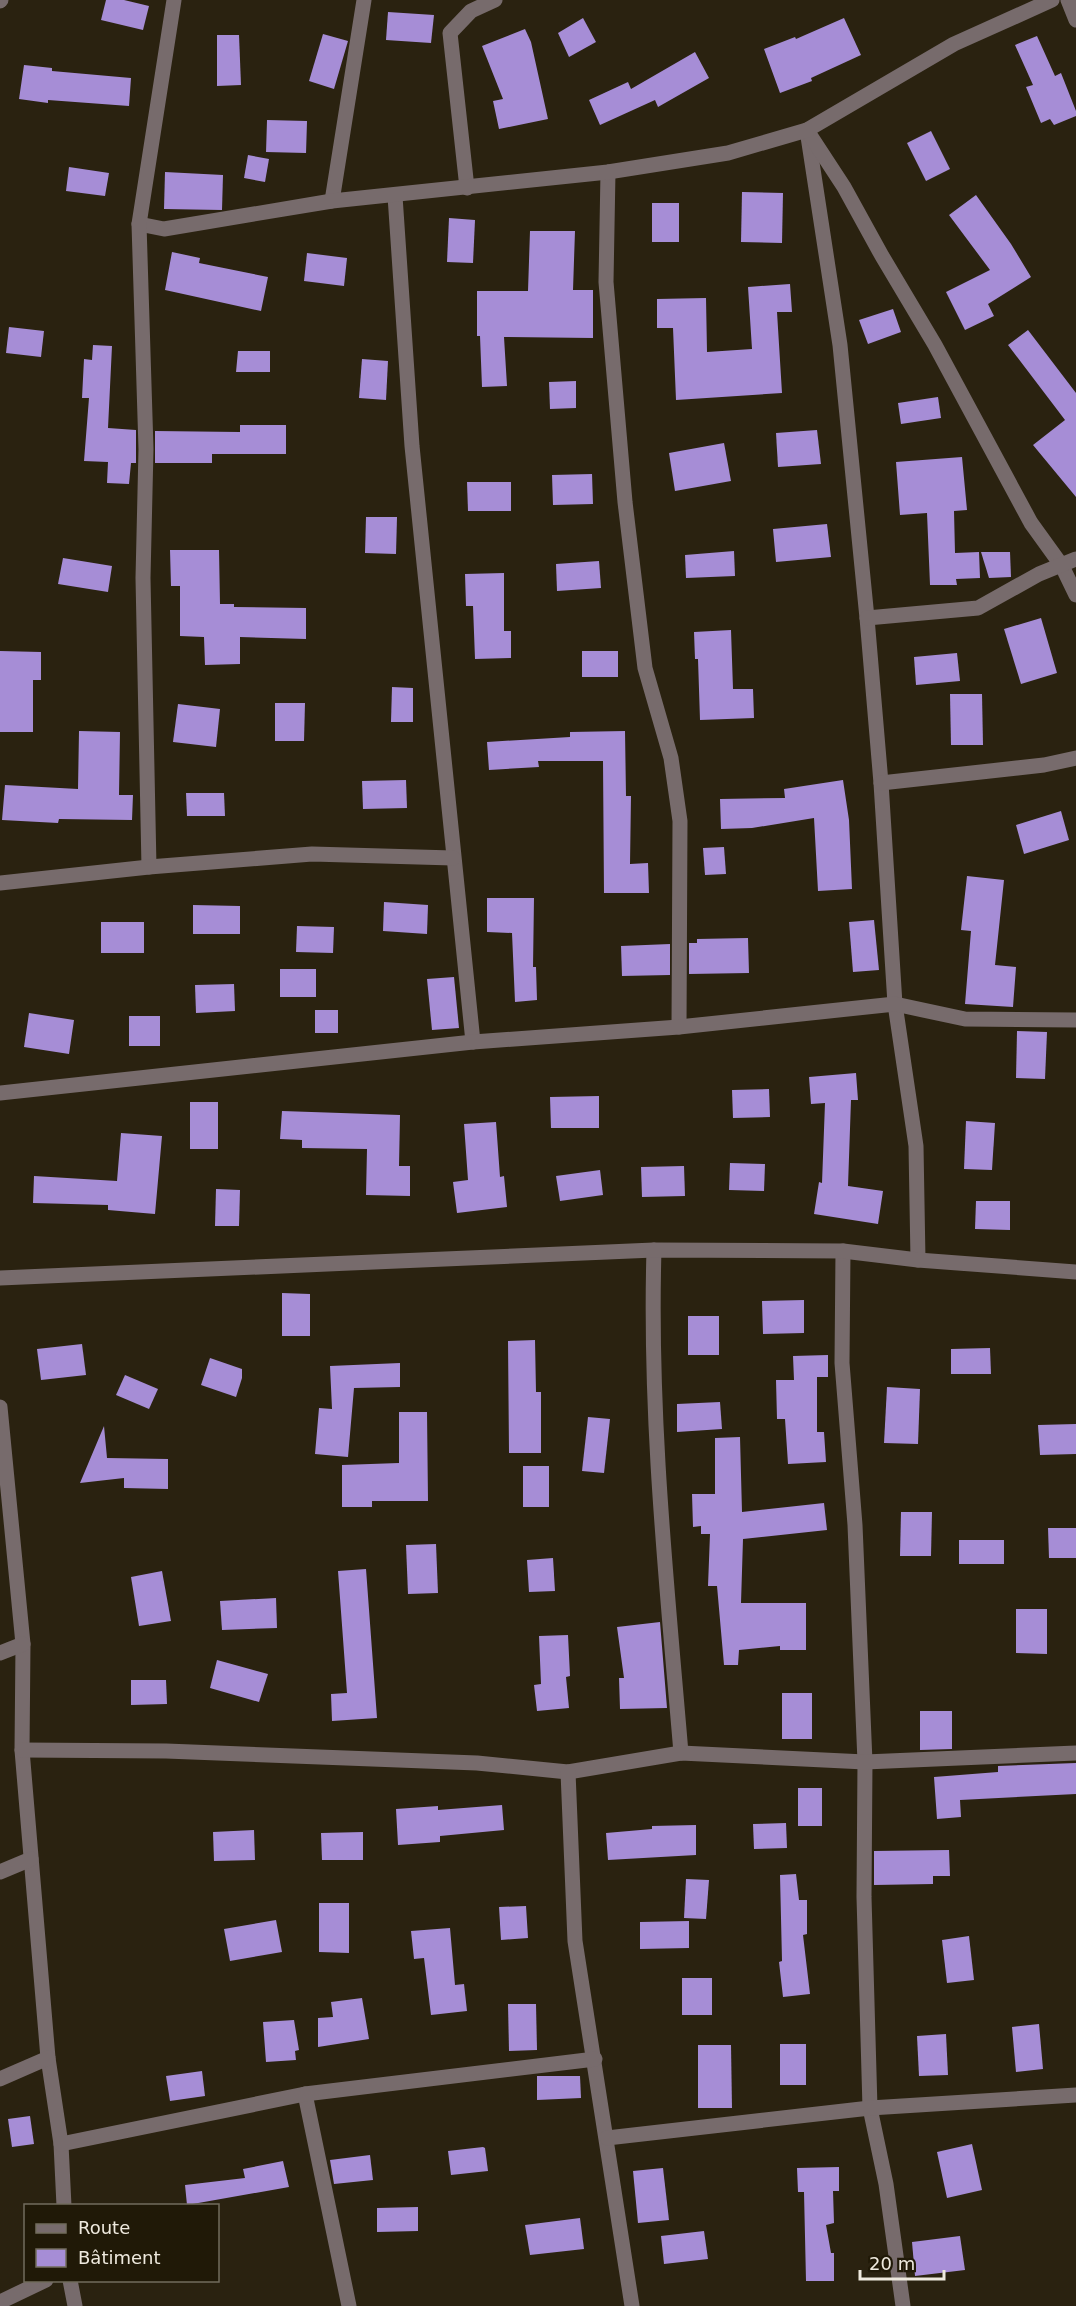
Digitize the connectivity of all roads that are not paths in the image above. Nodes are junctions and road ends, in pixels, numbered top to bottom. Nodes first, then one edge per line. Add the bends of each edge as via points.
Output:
1 (174, 0) edge
2 (364, 0) edge
3 (495, 0) edge
4 (1052, 0) edge
5 (1068, 0) edge
6 (1076, 20) edge
7 (807, 130) junction
8 (608, 172) junction
9 (467, 188) junction
10 (395, 196) junction
11 (332, 201) junction
12 (139, 224) junction
13 (1069, 563) edge
14 (1076, 595) edge
15 (867, 618) junction
16 (1076, 758) edge
17 (881, 783) junction
18 (453, 858) junction
19 (149, 867) junction
20 (0, 883) edge
21 (896, 1004) junction
22 (1076, 1020) edge
23 (679, 1027) junction
24 (472, 1042) junction
25 (0, 1093) edge
26 (654, 1250) junction
27 (843, 1251) junction
28 (918, 1260) junction
29 (1076, 1272) edge
30 (0, 1278) edge
31 (0, 1412) edge
32 (23, 1644) junction
33 (0, 1653) edge
34 (22, 1750) junction
35 (681, 1753) junction
36 (1076, 1754) edge
37 (865, 1761) junction
38 (568, 1772) junction
39 (32, 1859) junction
40 (0, 1872) edge
41 (48, 2058) junction
42 (595, 2059) junction
43 (0, 2079) edge
44 (305, 2094) junction
45 (1076, 2095) edge
46 (870, 2108) junction
47 (607, 2138) junction
48 (61, 2144) junction
49 (64, 2204) edge
50 (42, 2282) edge
51 (70, 2282) edge
52 (0, 2302) edge
53 (75, 2306) edge
54 (349, 2306) edge
55 (632, 2306) edge
56 (903, 2306) edge

1 - 12 street
2 - 11 street
3 - 9 street via 471,11 450,33
4 - 7 street via 954,44
5 - 6 street
7 - 8 street via 728,153
7 - 13 street via 935,345 1031,524
7 - 15 street via 840,345
8 - 9 street
8 - 23 street via 606,282 625,502 645,668 671,758 680,821
9 - 10 street
10 - 11 street
10 - 18 street via 412,446
11 - 12 street via 164,229
12 - 19 street via 146,449 143,578
13 - 14 street
13 - 15 street via 1039,574 978,608
15 - 17 street
16 - 17 street
17 - 21 street
18 - 19 street via 312,854
18 - 24 street
19 - 20 street
21 - 22 street via 965,1019
21 - 23 street
21 - 28 street via 916,1146
23 - 24 street
24 - 25 street
26 - 27 street
26 - 30 street
26 - 35 street via 652,1325 662,1533
27 - 28 street
27 - 37 street via 842,1363 855,1525
28 - 29 street
31 - 32 street
32 - 33 street
32 - 34 street
34 - 38 street via 441,1761
34 - 39 street
35 - 37 street
35 - 38 street
36 - 37 street
37 - 46 street
38 - 42 street via 575,1941
39 - 40 street
39 - 41 street
41 - 43 street
41 - 48 street
42 - 44 street
42 - 47 street
44 - 48 street
44 - 54 street
45 - 46 street
46 - 47 street
46 - 56 street via 886,2184
47 - 55 street
48 - 49 street
50 - 52 street
51 - 53 street

